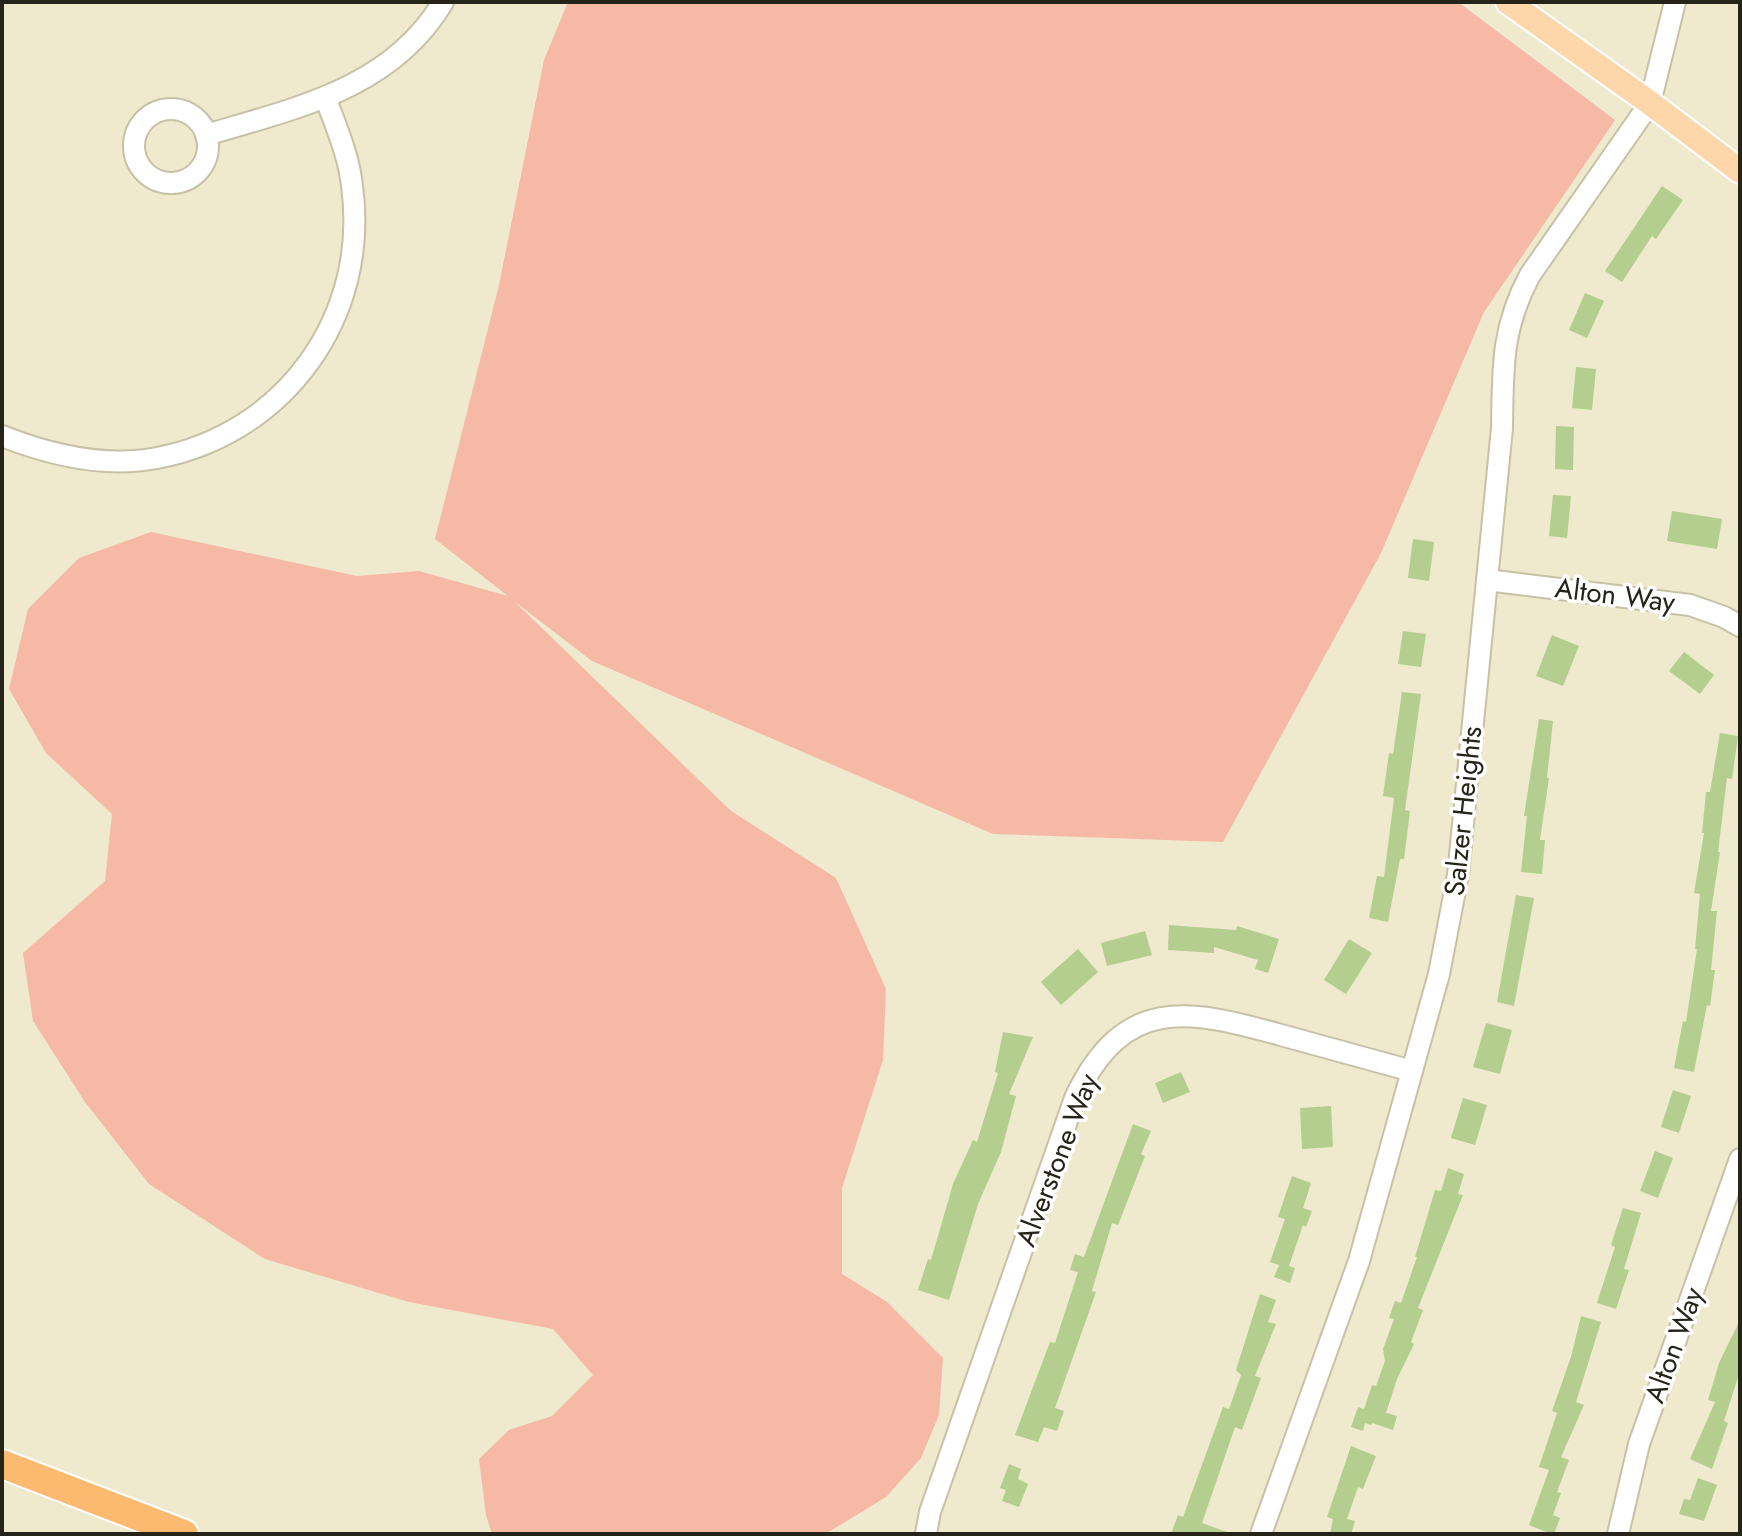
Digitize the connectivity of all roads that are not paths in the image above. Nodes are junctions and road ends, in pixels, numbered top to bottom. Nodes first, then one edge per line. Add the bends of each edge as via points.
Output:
1 (443, 2) edge
2 (1508, 2) edge
3 (1675, 2) edge
4 (326, 99) junction
5 (1650, 103) junction
6 (206, 135) dead end
7 (1740, 171) edge
8 (2, 436) edge
9 (1487, 580) junction
10 (1740, 626) edge
11 (1412, 1071) junction
12 (1740, 1159) edge
13 (2, 1464) edge
14 (184, 1534) edge
15 (926, 1534) edge
16 (1261, 1534) edge
17 (1618, 1534) edge

1 - 4 street via 413,42
2 - 5 main road
3 - 5 street
4 - 6 street
4 - 8 street via 353,186 349,273 323,339 286,392 226,435 154,459 77,458
5 - 7 main road
5 - 9 street, Salzer Heights via 1517,298 1504,354
9 - 10 street, Alton Way via 1690,605
9 - 11 street, Salzer Heights via 1458,875 1439,974
11 - 15 street, Alverstone Way via 1206,1016 1155,1020 1112,1041 1075,1098
11 - 16 street, Salzer Heights via 1359,1261
12 - 17 street, Alton Way via 1639,1444
13 - 14 highway

